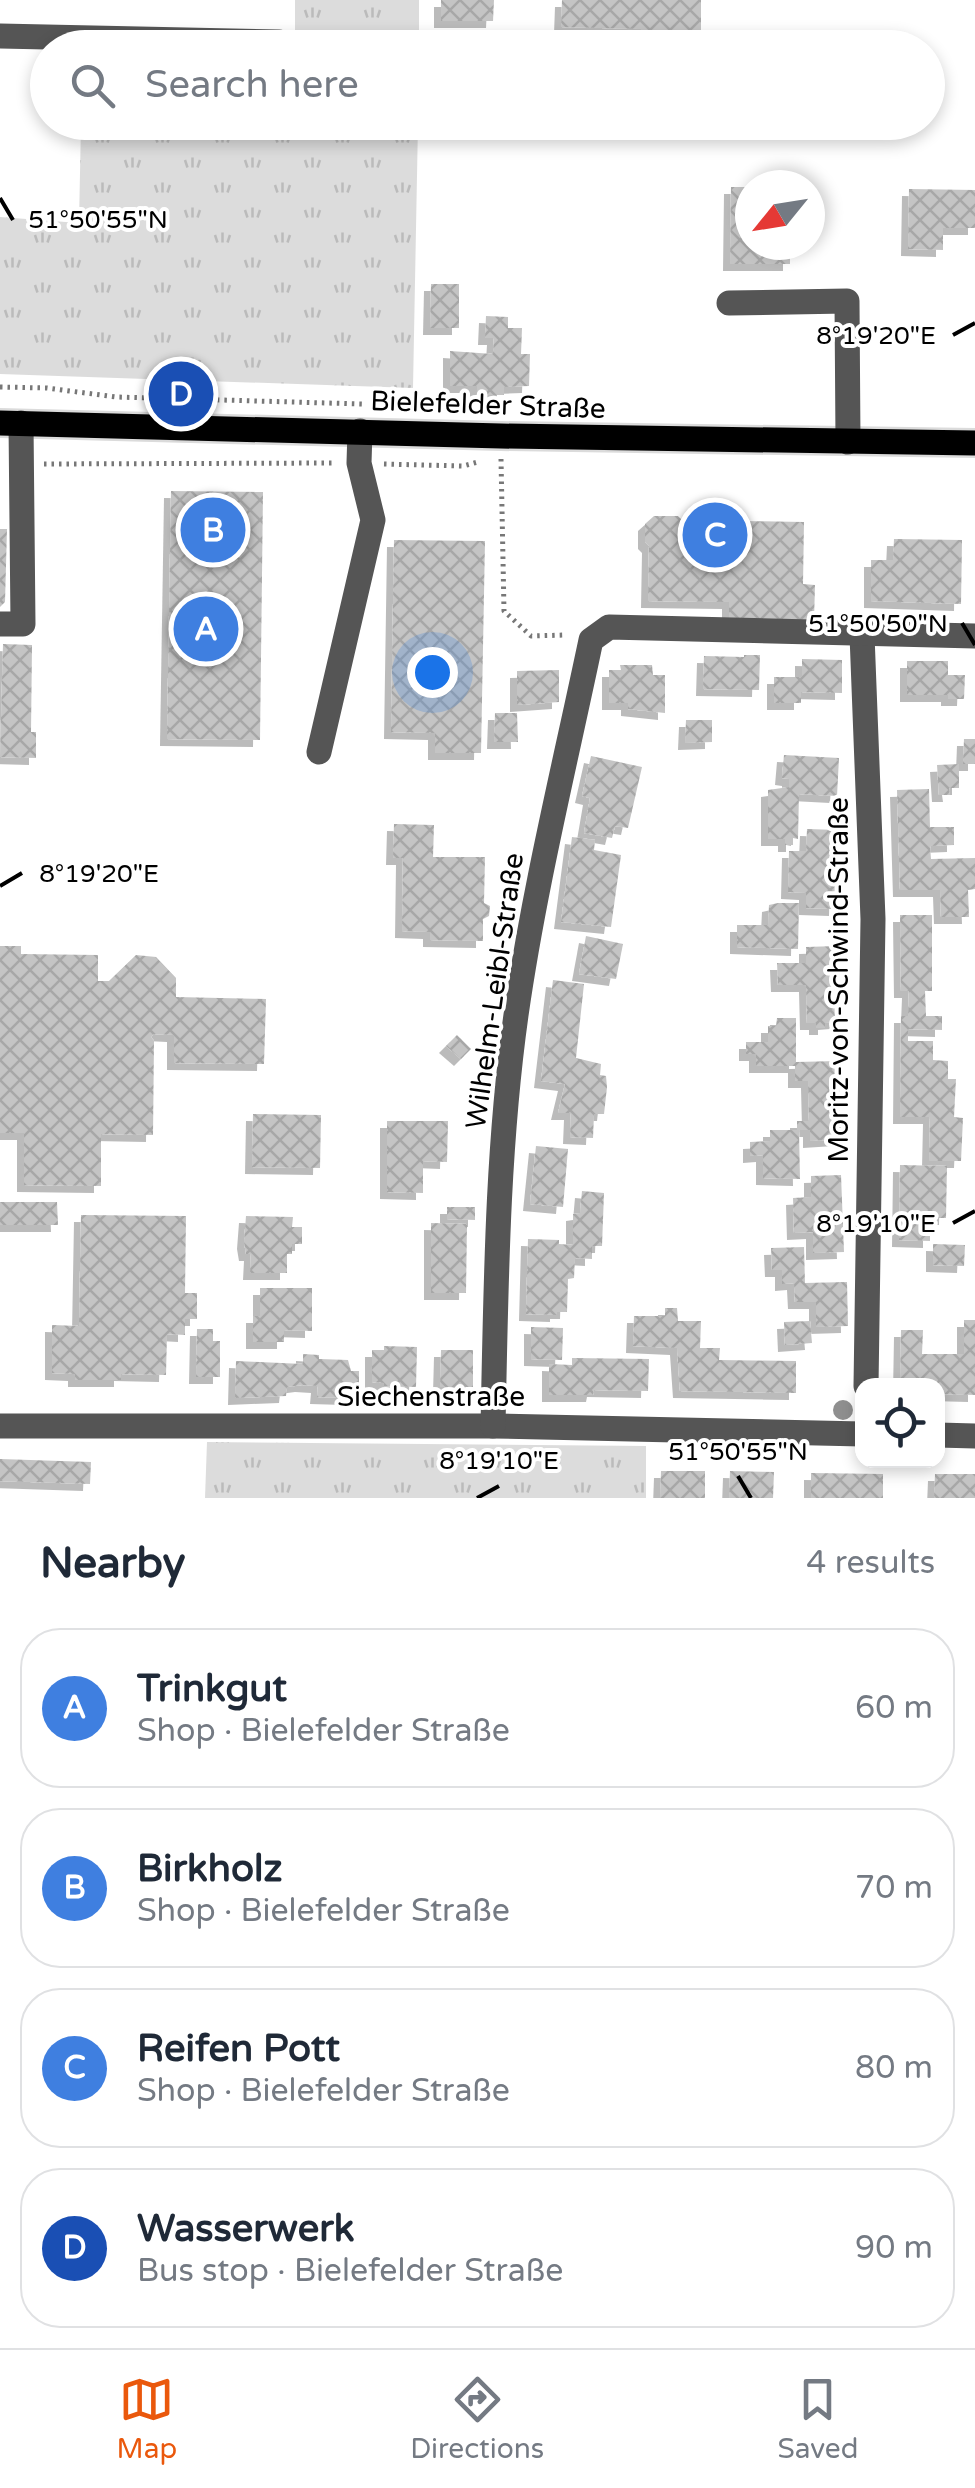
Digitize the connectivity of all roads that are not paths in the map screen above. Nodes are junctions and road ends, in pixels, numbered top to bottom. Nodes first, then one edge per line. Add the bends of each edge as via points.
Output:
1 (0, 36) edge
2 (30, 37) edge
3 (730, 303) dead end
4 (10, 423) edge
5 (360, 431) junction
6 (848, 442) junction
7 (975, 443) edge
8 (11, 504) edge
9 (0, 624) edge
10 (862, 635) junction
11 (975, 636) edge
12 (318, 752) dead end
13 (866, 1378) edge
14 (0, 1426) edge
15 (494, 1426) junction
16 (855, 1434) edge
17 (945, 1435) edge
18 (975, 1436) edge

1 - 2 street
3 - 6 street via 846,300
4 - 5 main road, Bielefelder Straße
4 - 8 street via 22,464
5 - 6 main road, Bielefelder Straße
5 - 12 street via 358,463 373,520
6 - 7 main road, Bielefelder Straße
8 - 9 street via 24,624
10 - 11 street
10 - 13 street, Moritz-von-Schwind-Straße via 873,919
10 - 15 street, Wilhelm-Leibl-Straße via 609,627 595,636 516,1013 497,1220
14 - 15 street, Siechenstraße
15 - 16 street, Siechenstraße
17 - 18 street

